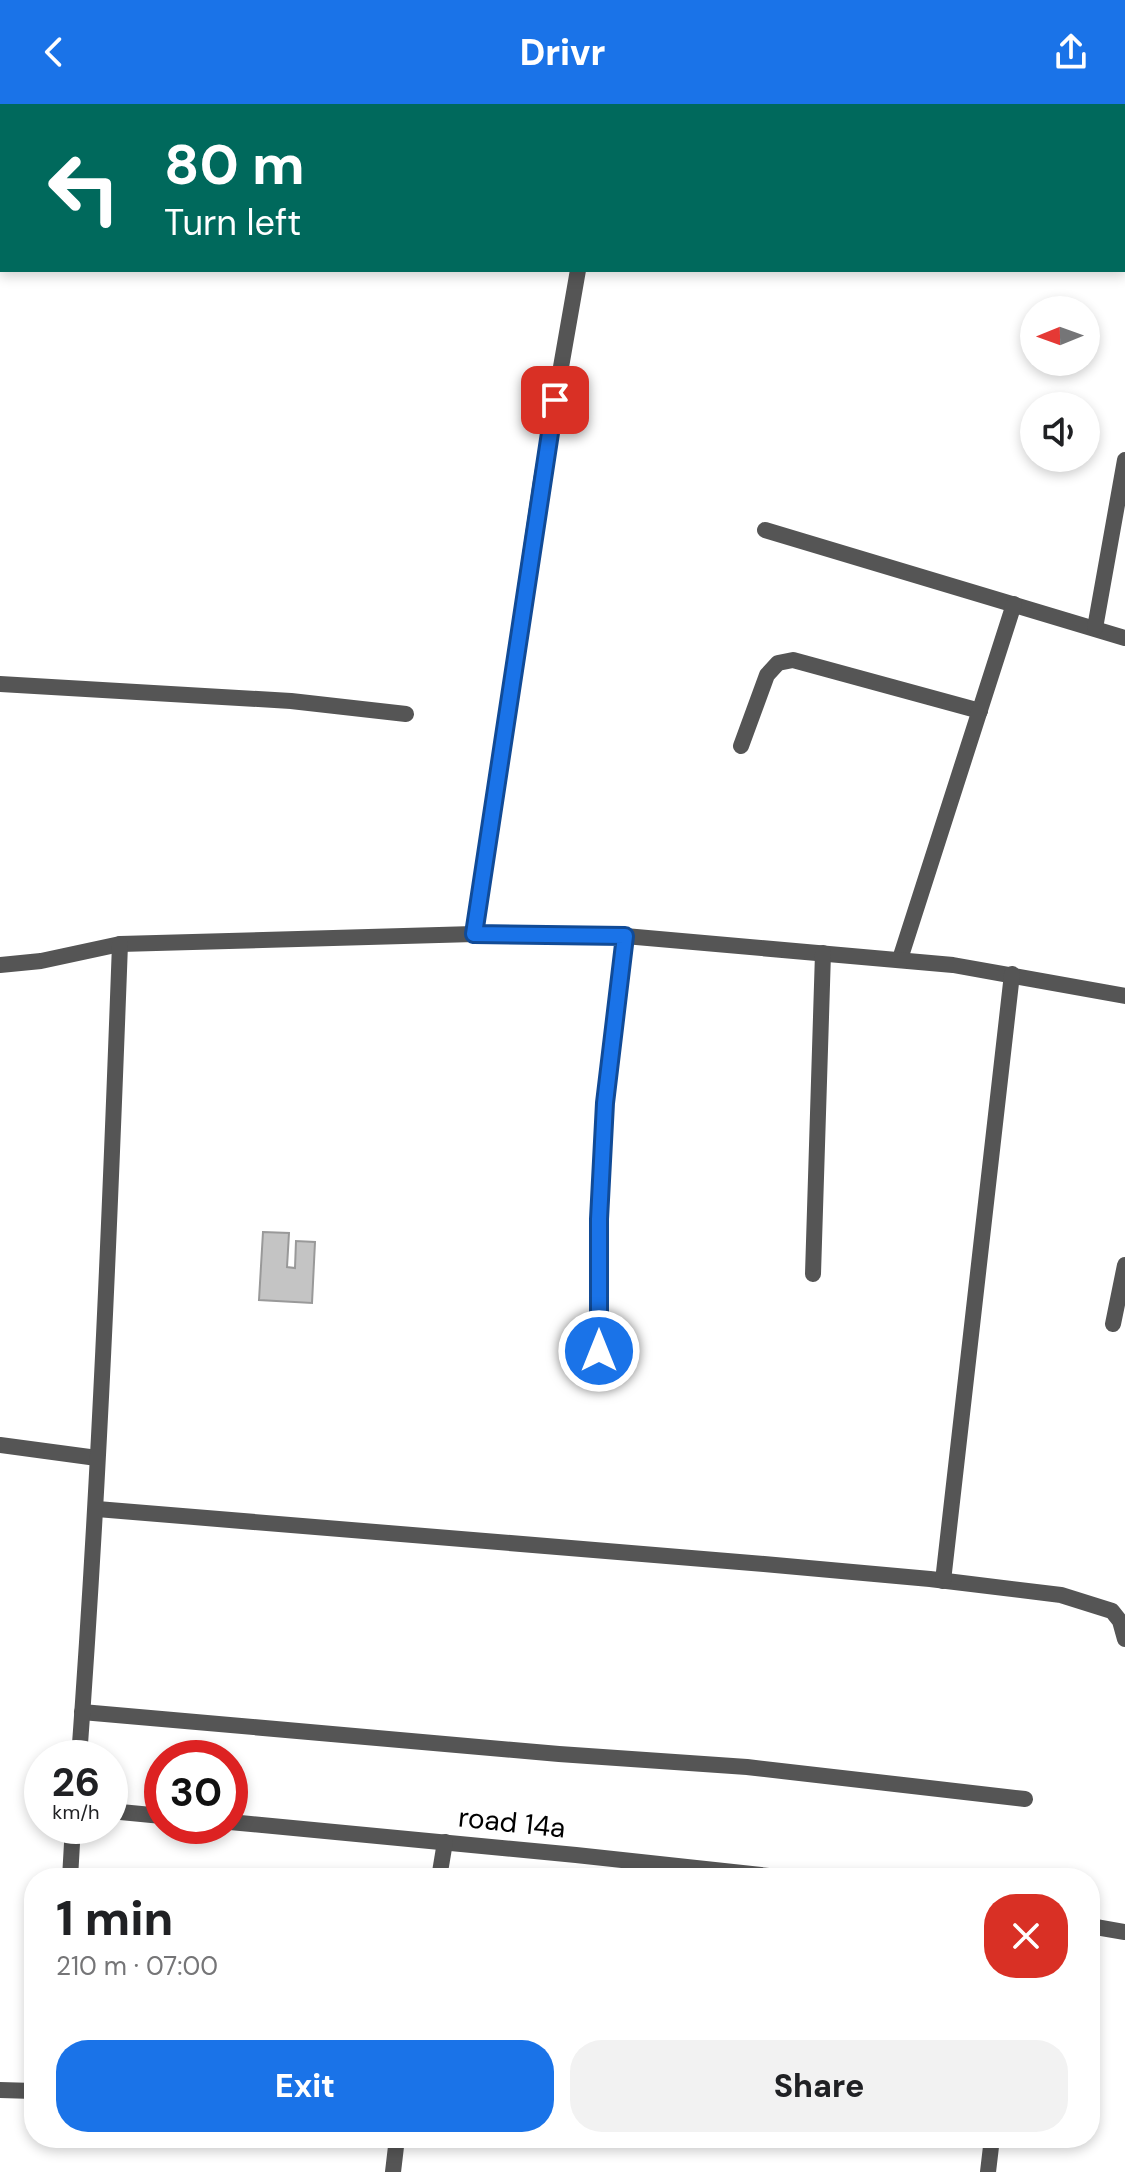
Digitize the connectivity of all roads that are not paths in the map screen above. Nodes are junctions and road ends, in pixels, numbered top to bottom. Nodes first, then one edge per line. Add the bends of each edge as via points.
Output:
1 (578, 272) edge
2 (1125, 460) edge
3 (765, 530) dead end
4 (1014, 604) junction
5 (1095, 628) junction
6 (1125, 638) edge
7 (0, 684) edge
8 (980, 711) junction
9 (406, 714) dead end
10 (741, 746) dead end
11 (474, 934) junction
12 (625, 936) junction
13 (120, 944) junction
14 (823, 953) junction
15 (900, 959) junction
16 (0, 965) edge
17 (1012, 974) junction
18 (1125, 996) edge
19 (1125, 1265) edge
20 (813, 1274) dead end
21 (1113, 1324) dead end
22 (599, 1351) dead end
23 (0, 1445) edge
24 (97, 1458) junction
25 (97, 1509) junction
26 (943, 1581) junction
27 (1125, 1639) edge
28 (82, 1712) junction
29 (80, 1740) edge
30 (1025, 1799) dead end
31 (248, 1824) edge
32 (445, 1842) junction
33 (72, 1844) edge
34 (71, 1868) edge
35 (441, 1868) edge
36 (693, 1868) edge
37 (1100, 1928) edge
38 (1125, 1932) edge
39 (0, 2090) edge
40 (24, 2092) edge
41 (396, 2148) edge
42 (991, 2148) edge
43 (393, 2172) edge
44 (988, 2172) edge

1 - 11 street
2 - 5 street
3 - 4 street
4 - 5 street
4 - 8 street
5 - 6 street
7 - 9 street via 291,701
8 - 10 street via 793,660 778,663 767,675
8 - 15 street
11 - 12 street
11 - 13 street
12 - 14 street
12 - 22 street via 605,1103
13 - 16 street
13 - 24 street
14 - 15 street
14 - 20 street
15 - 17 street
17 - 18 street
17 - 26 street
19 - 21 street
23 - 24 street
24 - 25 street
25 - 26 street
25 - 28 street
26 - 27 street via 1097,1604 1112,1611
28 - 29 street
28 - 30 street via 747,1767
31 - 32 street, road 14a
32 - 35 street
32 - 36 street, road 14a
33 - 34 street
37 - 38 street
39 - 40 street
41 - 43 street
42 - 44 street

